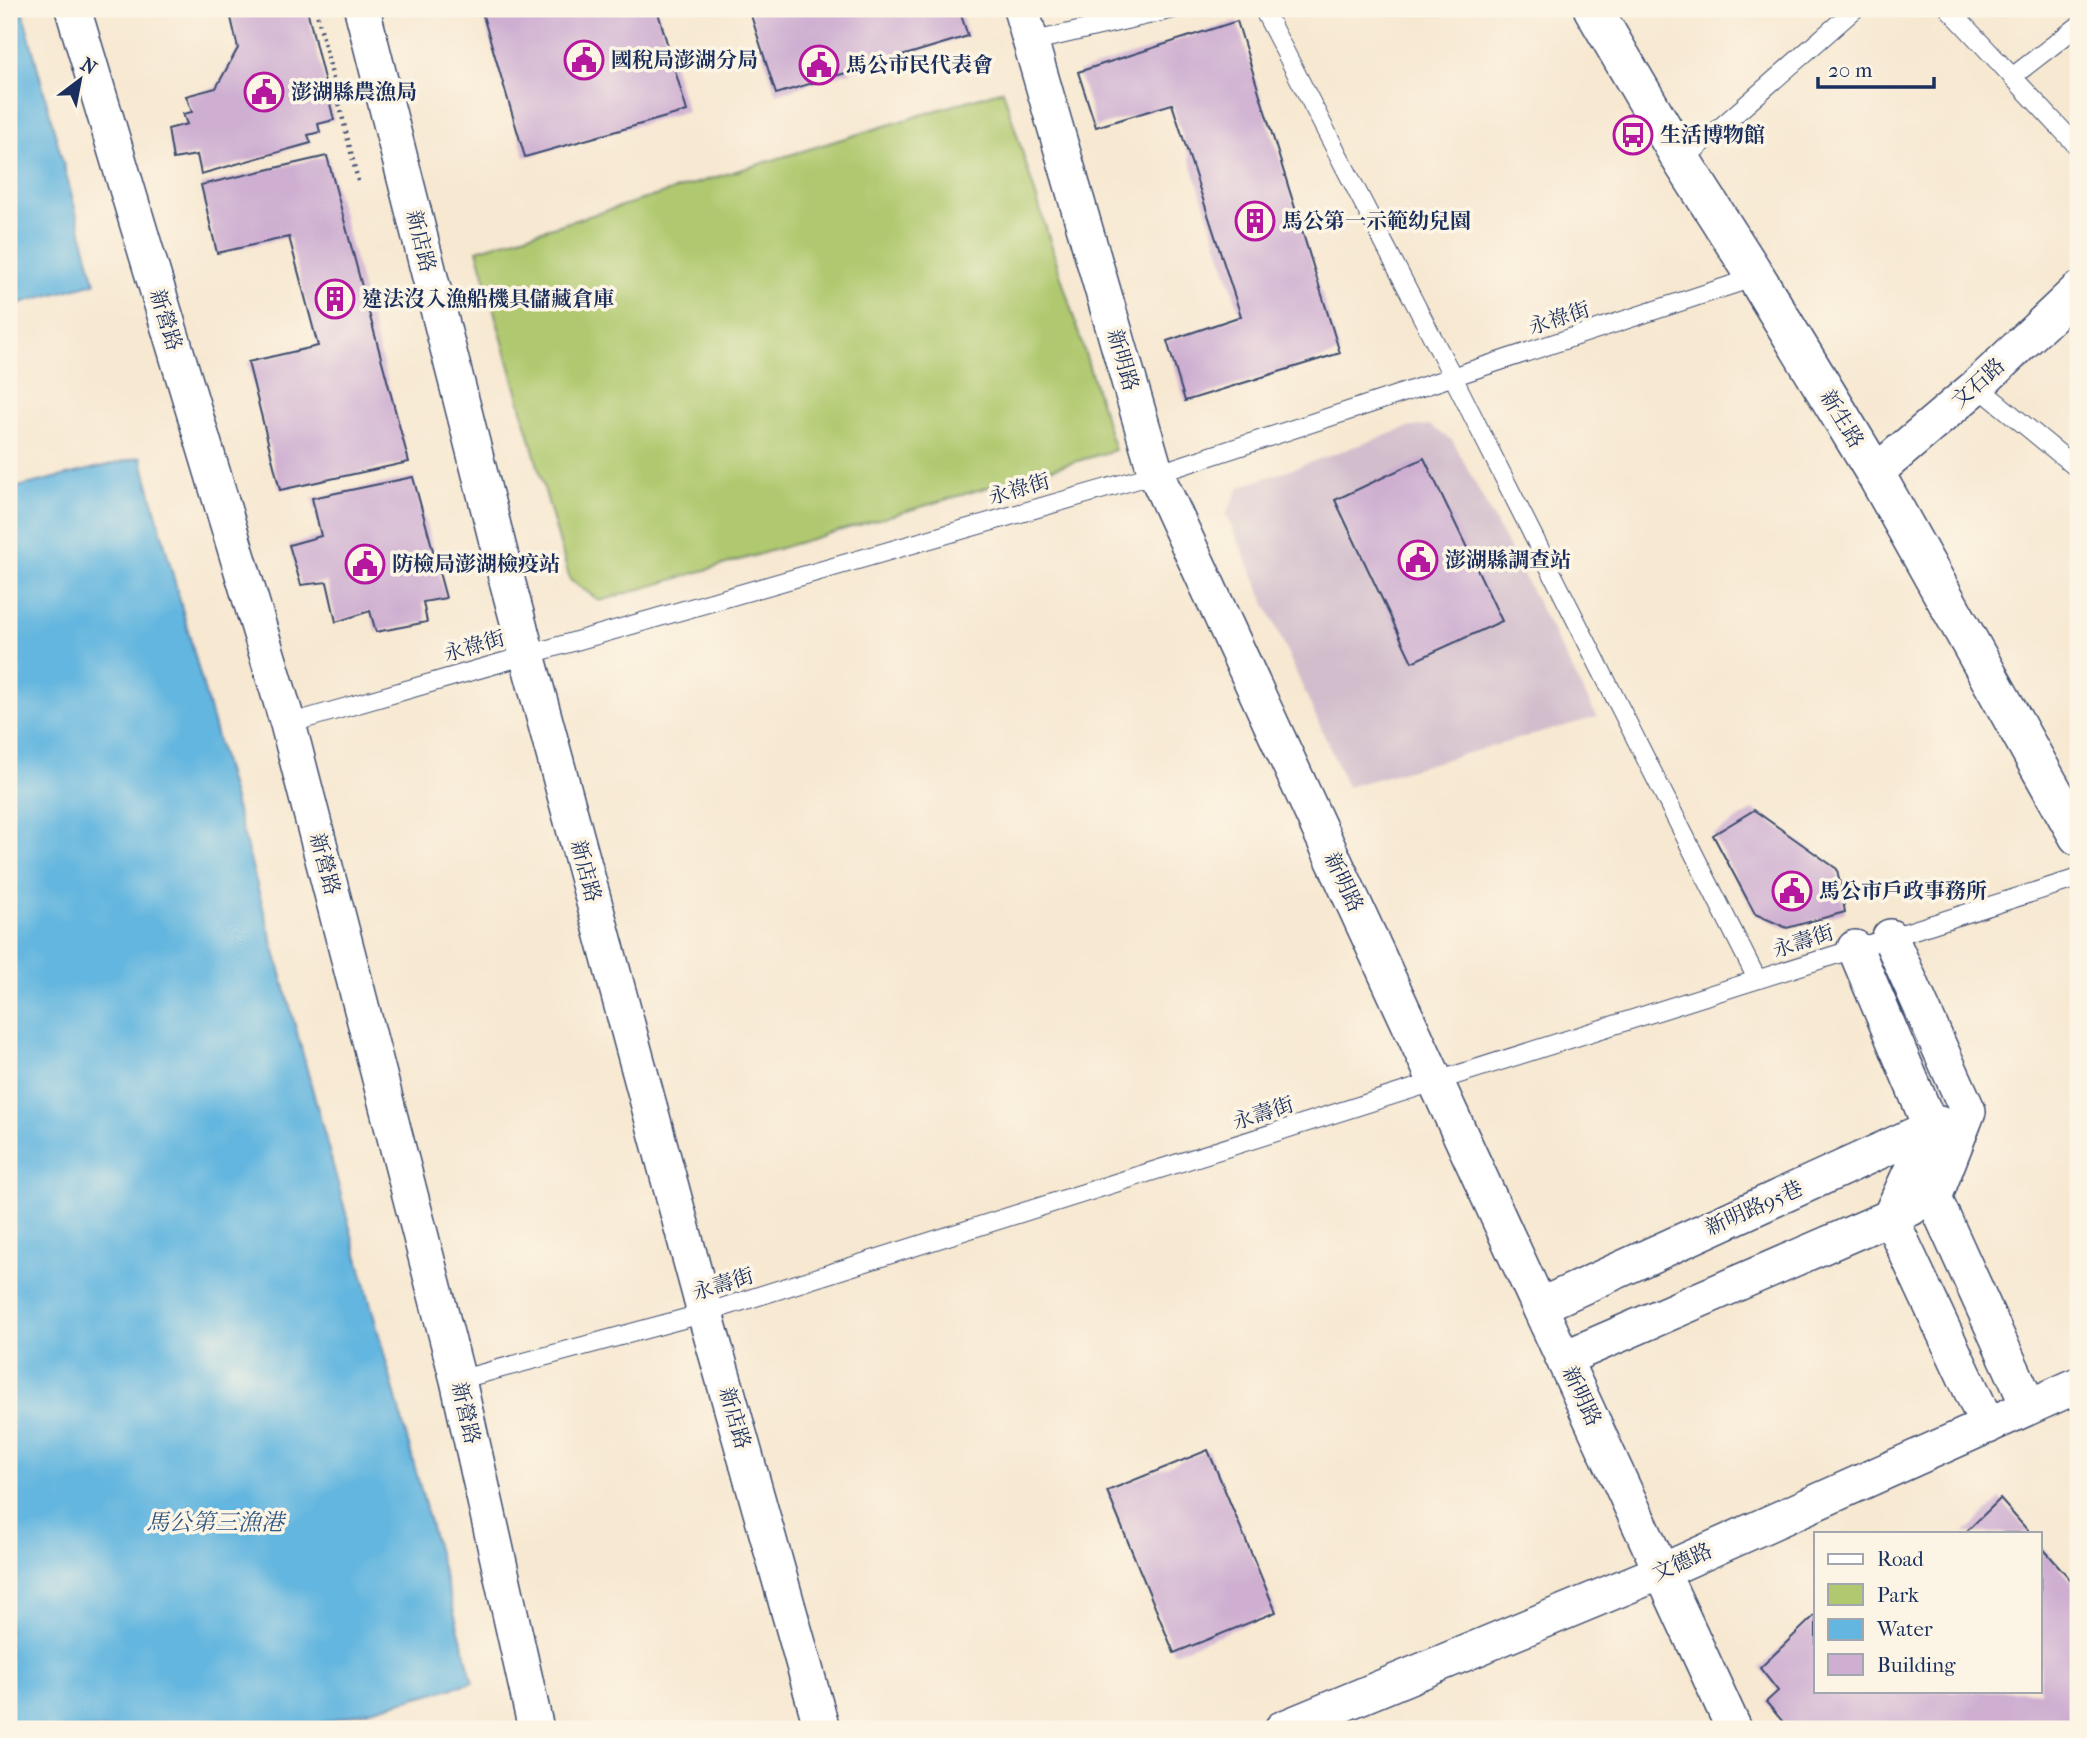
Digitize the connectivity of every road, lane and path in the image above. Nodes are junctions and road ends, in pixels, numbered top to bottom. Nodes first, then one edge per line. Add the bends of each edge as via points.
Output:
1 (74, 9) edge
2 (316, 9) edge
3 (362, 9) edge
4 (1021, 9) edge
5 (1174, 9) edge
6 (1264, 9) edge
7 (1592, 9) edge
8 (1855, 9) edge
9 (1949, 9) edge
10 (2078, 26) edge
11 (1030, 42) junction
12 (2012, 77) junction
13 (2078, 147) edge
14 (1682, 161) junction
15 (359, 185) dead end
16 (1756, 277) junction
17 (2078, 290) edge
18 (1453, 377) junction
19 (1977, 386) junction
20 (2078, 469) edge
21 (1875, 473) junction
22 (1157, 474) junction
23 (528, 654) junction
24 (288, 724) junction
25 (2078, 836) edge
26 (2078, 878) edge
27 (1890, 937) junction
28 (1855, 948) junction
29 (1757, 979) junction
30 (1436, 1082) junction
31 (1968, 1111) junction
32 (1931, 1128) junction
33 (1934, 1198) junction
34 (1890, 1217) junction
35 (1540, 1306) junction
36 (705, 1314) junction
37 (1565, 1358) junction
38 (458, 1380) junction
39 (2078, 1385) edge
40 (2029, 1407) junction
41 (1988, 1426) junction
42 (1663, 1571) junction
43 (536, 1729) edge
44 (822, 1729) edge
45 (1282, 1729) edge
46 (1734, 1729) edge

1 - 24 street, 新營路
2 - 15 path
3 - 23 street, 新店路
4 - 11 street, 新明路
5 - 11 lane
6 - 18 lane
7 - 14 main road, 新生路
8 - 14 lane
9 - 12 lane
10 - 12 lane
11 - 22 street, 新明路
12 - 13 lane
14 - 16 main road, 新生路
16 - 18 lane, 永祿街
16 - 21 main road, 新生路
17 - 19 street, 文石路
18 - 22 lane, 永祿街
18 - 29 lane
19 - 20 lane
19 - 21 street, 文石路
21 - 25 main road, 新生路
22 - 23 lane, 永祿街
22 - 30 street, 新明路
23 - 24 lane, 永祿街
23 - 36 street, 新店路
24 - 38 street, 新營路
26 - 27 lane, 永壽街
27 - 28 lane, 永壽街
27 - 31 street
28 - 29 lane, 永壽街
28 - 32 street
29 - 30 lane, 永壽街
30 - 35 street, 新明路
30 - 36 lane, 永壽街
31 - 32 street, 新明路95巷
31 - 33 street
32 - 34 street
32 - 35 street, 新明路95巷
33 - 34 street
33 - 40 street
34 - 37 street
34 - 41 street
35 - 37 street, 新明路
36 - 38 lane, 永壽街
36 - 44 street, 新店路
37 - 42 street, 新明路
38 - 43 street, 新營路
39 - 40 street, 文德路
40 - 41 street, 文德路
41 - 42 street, 文德路
42 - 45 street, 文德路
42 - 46 street, 新明路

